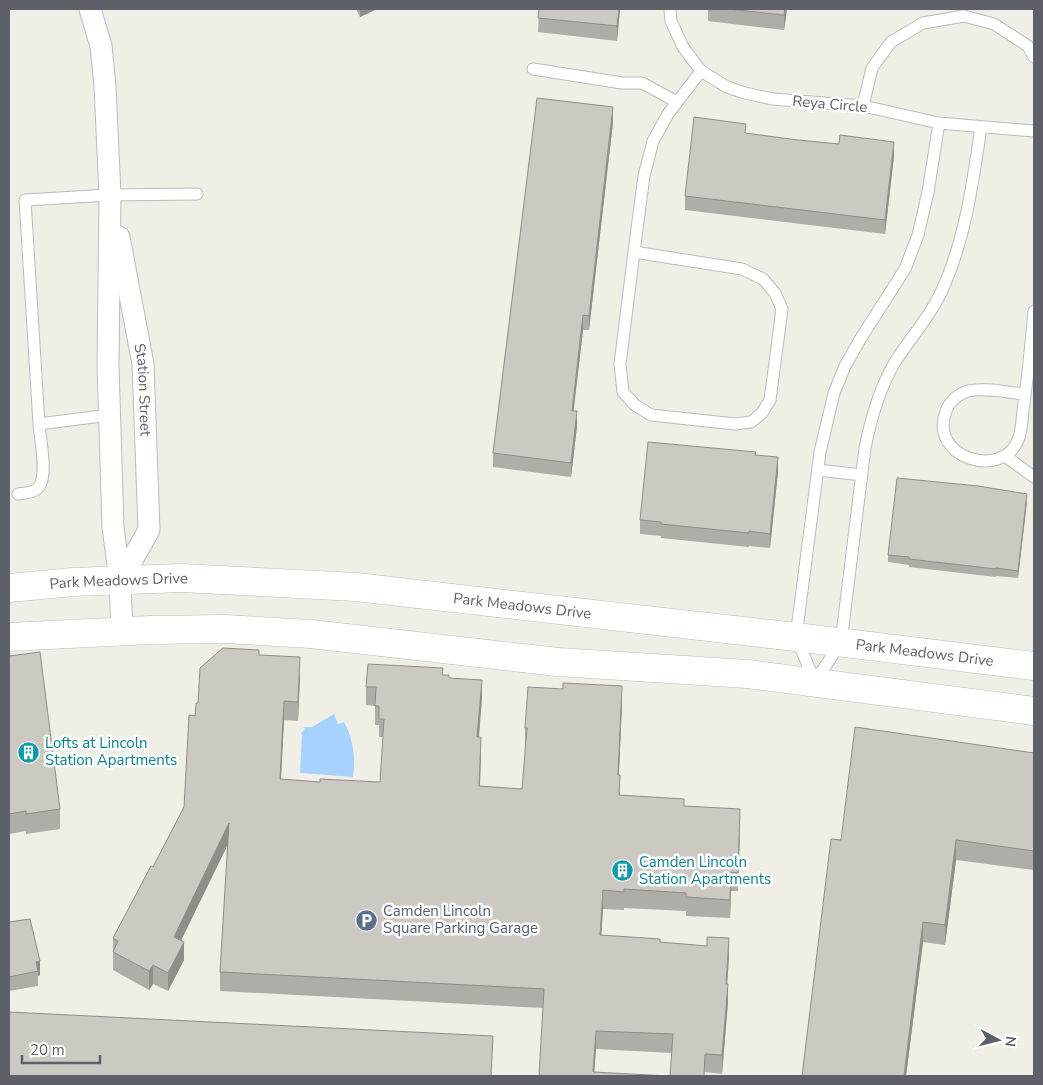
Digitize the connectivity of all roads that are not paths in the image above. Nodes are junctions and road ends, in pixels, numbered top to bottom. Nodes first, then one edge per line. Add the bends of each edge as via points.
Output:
1 (90, 9) edge
2 (670, 9) edge
3 (1034, 57) edge
4 (533, 69) dead end
5 (701, 71) junction
6 (678, 102) junction
7 (863, 106) junction
8 (939, 123) junction
9 (981, 127) junction
10 (1034, 131) edge
11 (197, 194) dead end
12 (110, 195) junction
13 (634, 252) junction
14 (1034, 311) edge
15 (1025, 394) junction
16 (109, 415) junction
17 (39, 424) junction
18 (1005, 456) junction
19 (818, 470) junction
20 (862, 475) junction
21 (1034, 477) edge
22 (18, 494) dead end
23 (120, 581) junction
24 (9, 588) edge
25 (122, 632) junction
26 (9, 637) edge
27 (796, 637) junction
28 (840, 642) junction
29 (1034, 666) edge
30 (814, 682) junction
31 (1034, 712) edge

1 - 12 street, Station Street via 101,46
2 - 5 lane, Reya Circle via 683,47
3 - 7 lane via 1028,46 994,24 964,16 923,23 891,42 872,68
4 - 6 lane via 642,83
5 - 6 lane
5 - 7 lane, Reya Circle via 727,87 745,93 773,99
6 - 13 lane via 653,141 644,176
7 - 8 lane, Reya Circle
8 - 9 lane, Reya Circle
8 - 19 lane via 918,235 905,269 845,366 834,393
9 - 10 lane, Reya Circle
9 - 20 lane via 961,240 944,287 879,393 870,422
11 - 12 lane
12 - 16 street, Station Street
12 - 17 lane via 25,200
12 - 23 street, Station Street via 143,364 149,530
13 - 13 lane via 620,364 622,392 651,415 735,424 750,422 762,413 770,400 782,309 774,293 763,279 742,269
14 - 15 lane
15 - 18 lane via 1019,439
15 - 18 lane via 968,391 953,400 943,418 948,444 960,455 978,460
16 - 17 lane
16 - 23 street, Station Street via 113,531
17 - 22 lane via 44,472 40,486 35,491
18 - 21 lane
19 - 20 lane
19 - 27 lane
20 - 28 lane
23 - 24 main road, Park Meadows Drive
23 - 25 street, Station Street
23 - 27 main road, Park Meadows Drive via 182,578 356,587
25 - 26 main road
25 - 30 main road via 225,629 311,634 558,662 748,674
27 - 28 main road, Park Meadows Drive
27 - 30 lane
28 - 29 main road, Park Meadows Drive
28 - 30 lane
30 - 31 main road

